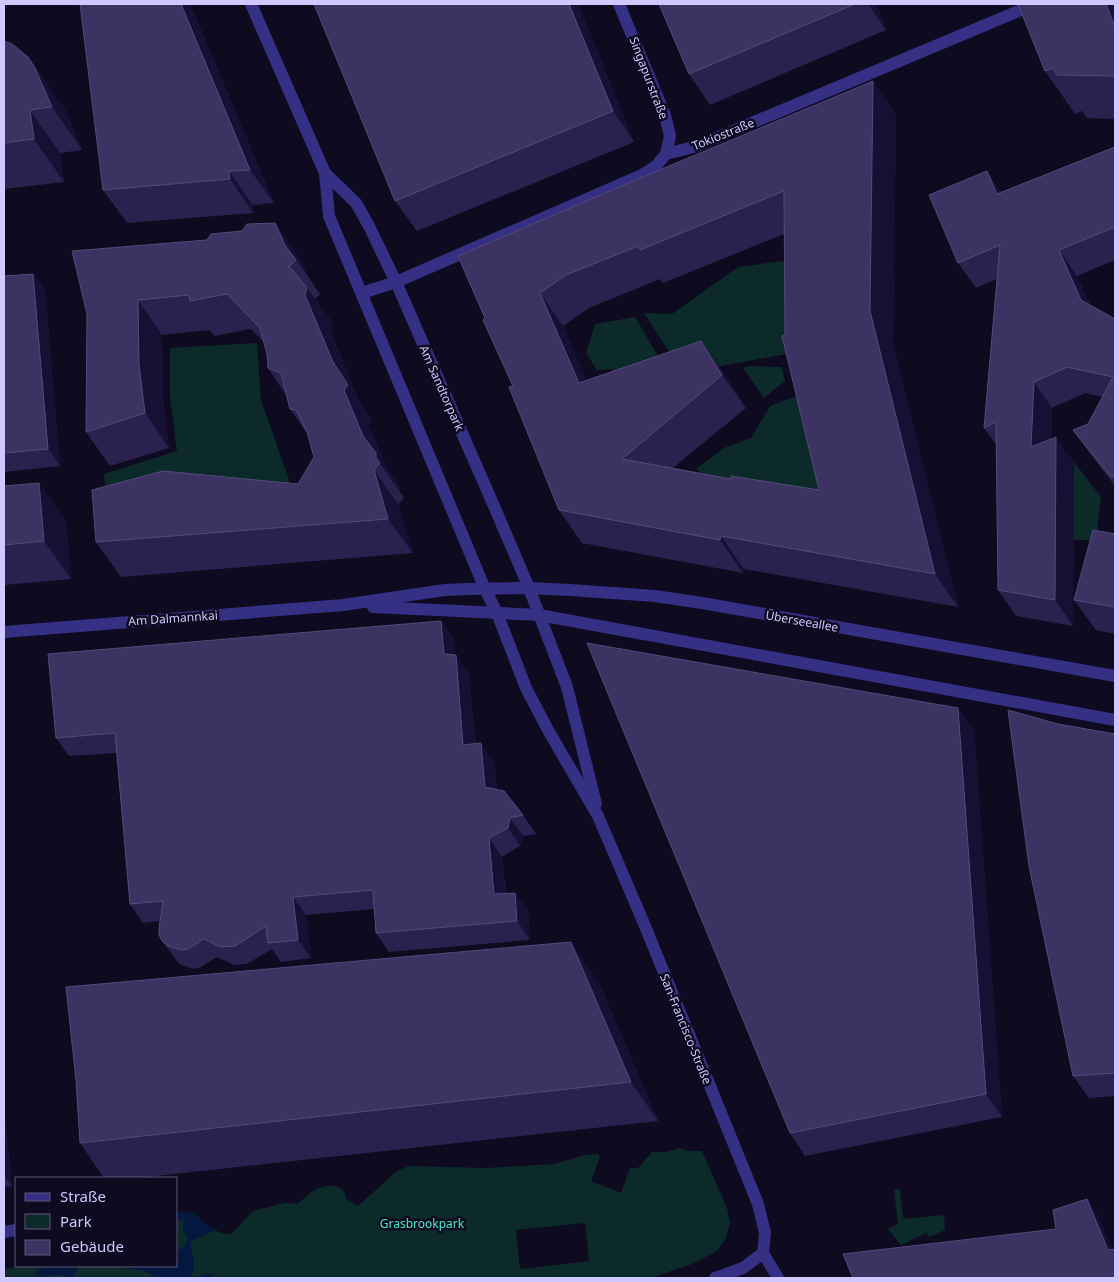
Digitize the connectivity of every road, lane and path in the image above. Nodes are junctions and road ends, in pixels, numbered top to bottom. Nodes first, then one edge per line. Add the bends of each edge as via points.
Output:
1 (251, 4) edge
2 (619, 4) edge
3 (1035, 4) edge
4 (666, 154) junction
5 (325, 173) junction
6 (396, 282) junction
7 (362, 292) junction
8 (529, 588) junction
9 (485, 589) junction
10 (343, 605) junction
11 (497, 613) junction
12 (539, 615) junction
13 (4, 632) edge
14 (1115, 676) edge
15 (1115, 720) edge
16 (598, 816) junction
17 (764, 1248) junction
18 (715, 1278) edge
19 (778, 1278) edge

1 - 5 street, Am Sandtorpark
2 - 4 street, Singapurstraße via 665,114 670,136
3 - 4 street, Tokiostraße via 697,146
4 - 6 street, Tokiostraße via 656,166 642,174
5 - 6 street, Am Sandtorpark via 356,203
5 - 7 street, Am Sandtorpark via 329,216
6 - 7 street, Tokiostraße
6 - 8 street, Am Sandtorpark
7 - 9 street, Am Sandtorpark
8 - 9 street, Überseeallee
8 - 12 street, Am Sandtorpark
8 - 14 street, Überseeallee via 655,596 702,603
9 - 10 street, Am Dalmannkai via 445,590
9 - 11 street, Am Sandtorpark
10 - 11 street, Am Dalmannkai
10 - 13 street, Am Dalmannkai
11 - 12 street
11 - 16 street, San-Francisco-Straße via 526,688
12 - 15 street
12 - 16 street, San-Francisco-Straße via 575,714
16 - 17 street, San-Francisco-Straße via 758,1204 763,1221
17 - 18 street via 743,1268
17 - 19 street, San-Francisco-Straße

